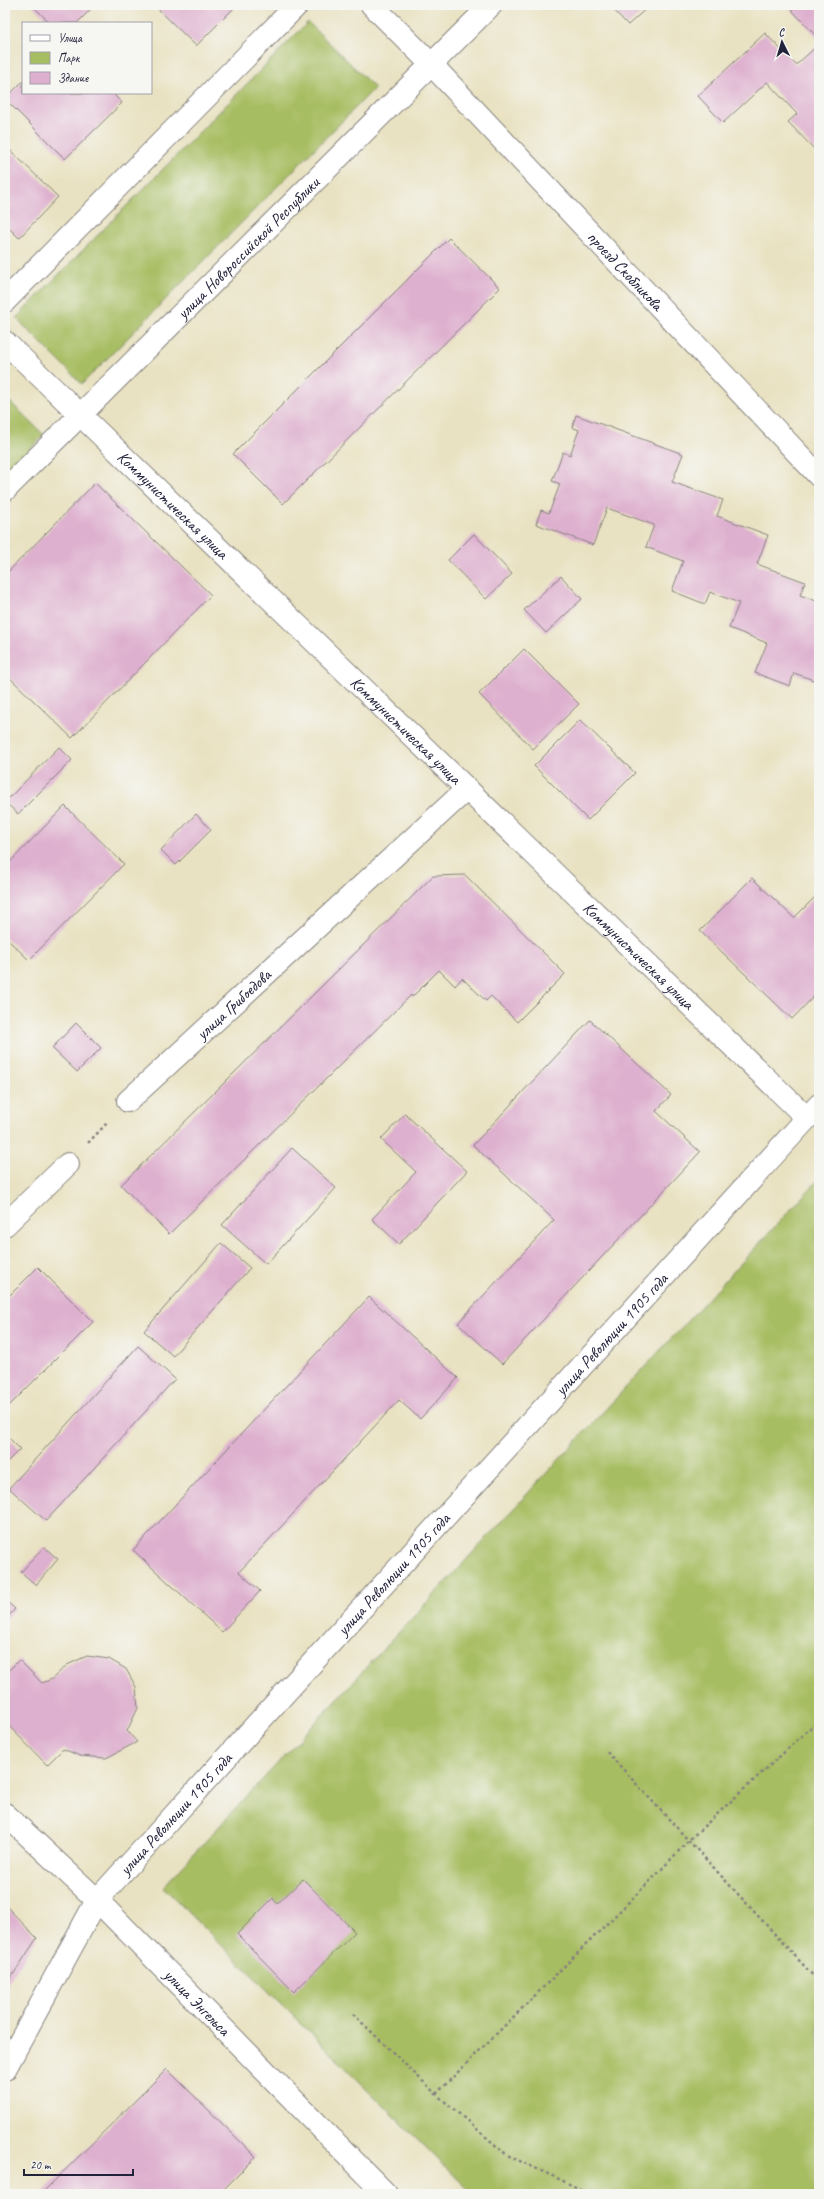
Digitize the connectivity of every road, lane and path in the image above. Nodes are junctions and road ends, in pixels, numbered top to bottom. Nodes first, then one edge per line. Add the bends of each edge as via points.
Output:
1 (297, 5) edge
2 (372, 5) edge
3 (490, 5) edge
4 (431, 64) junction
5 (5, 301) edge
6 (5, 342) edge
7 (80, 415) junction
8 (819, 476) edge
9 (5, 490) edge
10 (467, 789) junction
11 (128, 1101) joint
12 (813, 1111) edge
13 (68, 1164) joint
14 (5, 1225) edge
15 (819, 1720) edge
16 (607, 1752) dead end
17 (5, 1814) edge
18 (689, 1840) junction
19 (97, 1900) junction
20 (819, 1982) edge
21 (353, 2014) dead end
22 (5, 2069) edge
23 (436, 2094) junction
24 (376, 2189) edge
25 (591, 2194) edge

1 - 5 street
2 - 4 street, проезд Скобликова
3 - 4 street, улица Новороссийской Республики
4 - 7 street, улица Новороссийской Республики
4 - 8 street, проезд Скобликова
6 - 7 street, Коммунистическая улица
7 - 9 street, улица Новороссийской Республики
7 - 10 street, Коммунистическая улица
10 - 11 street, улица Грибоедова
10 - 12 street, Коммунистическая улица
11 - 13 path
12 - 19 street, улица Революции 1905 года
13 - 14 street
15 - 18 path
16 - 18 path
17 - 19 street, улица Энгельса
18 - 20 path
18 - 23 path
19 - 22 street, улица Революции 1905 года
19 - 24 street, улица Энгельса
21 - 23 path
23 - 25 path via 507,2155

